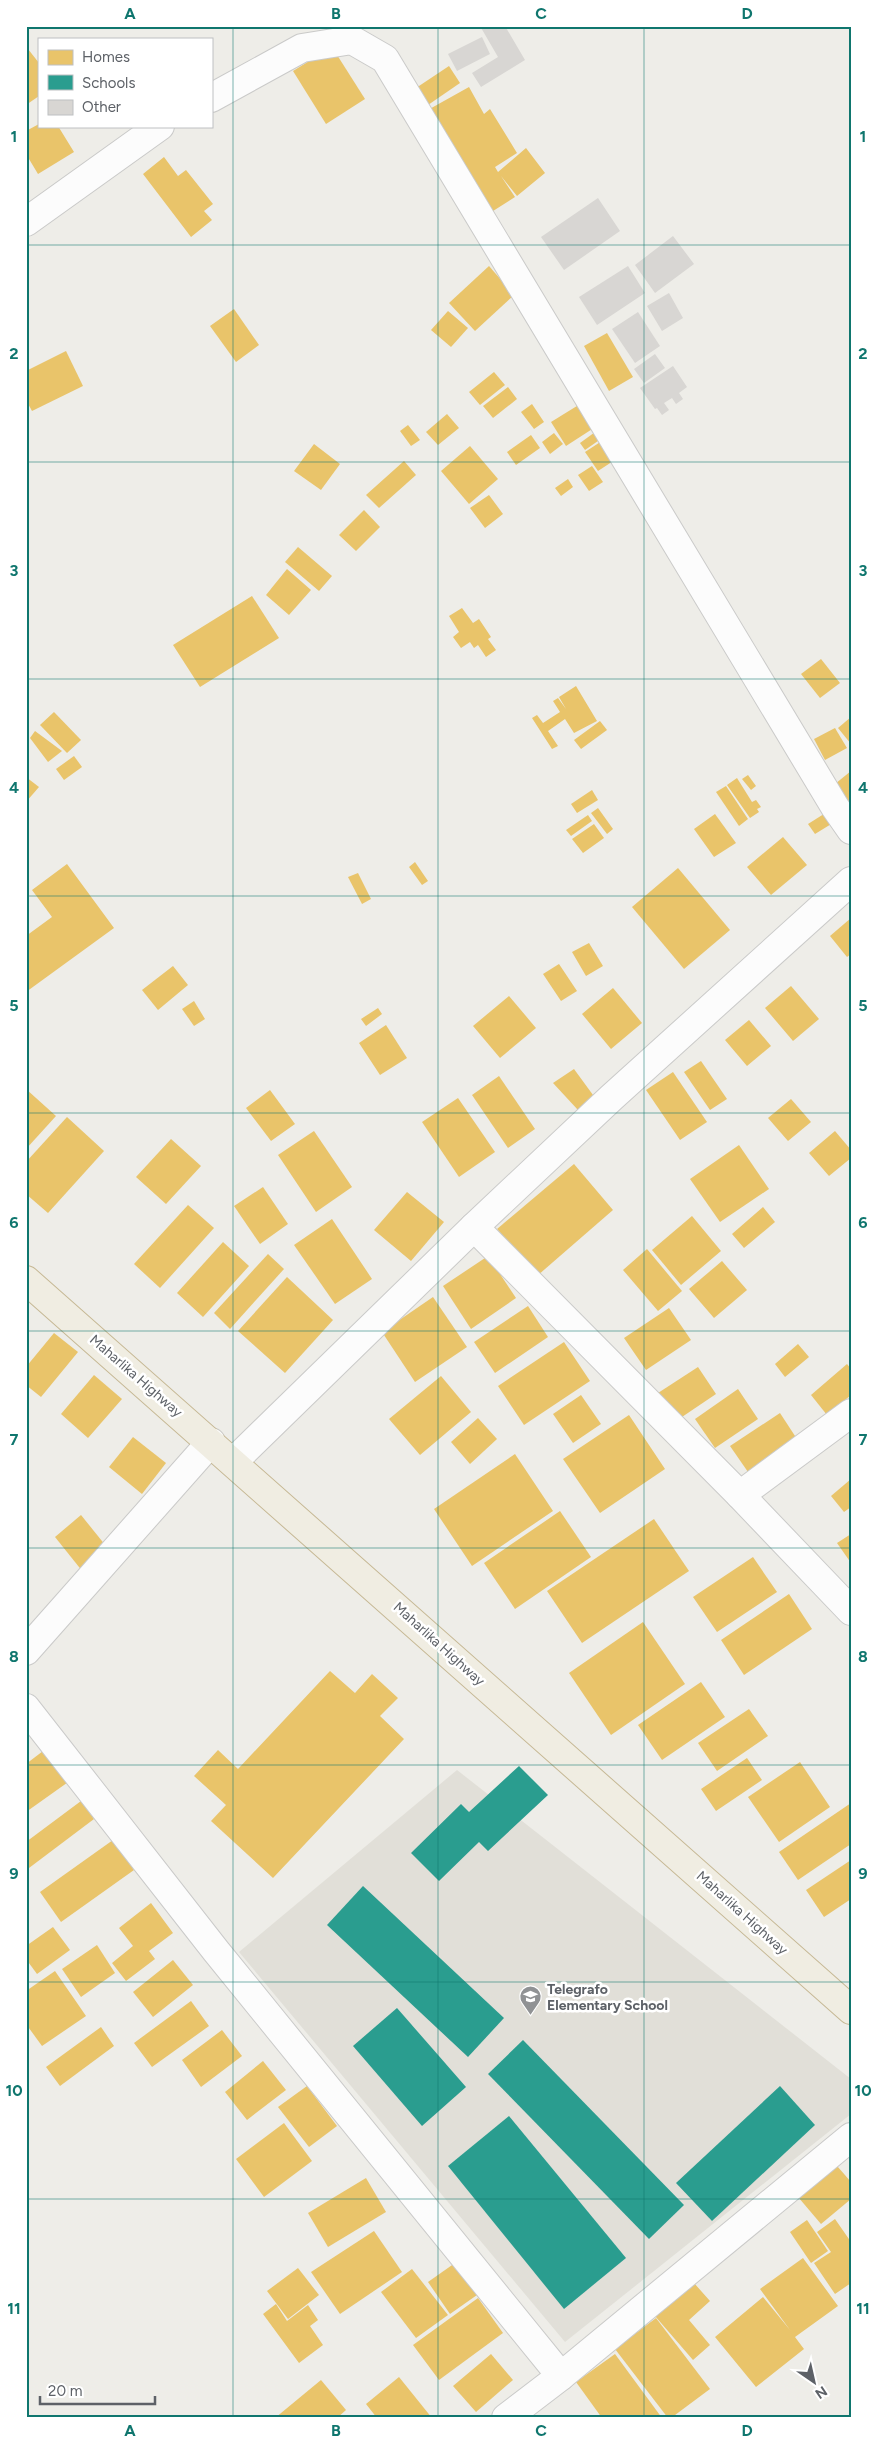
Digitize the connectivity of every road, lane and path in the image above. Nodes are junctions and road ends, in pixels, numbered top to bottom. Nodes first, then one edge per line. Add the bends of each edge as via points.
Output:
1 (212, 97) edge
2 (157, 128) edge
3 (26, 222) edge
4 (851, 830) edge
5 (851, 881) edge
6 (474, 1227) junction
7 (26, 1280) edge
8 (851, 1413) edge
9 (211, 1442) junction
10 (233, 1462) junction
11 (740, 1496) junction
12 (851, 1611) edge
13 (26, 1651) edge
14 (26, 1708) edge
15 (851, 2010) edge
16 (851, 2138) edge
17 (561, 2376) junction
18 (506, 2418) edge

1 - 4 street via 302,48 352,40 385,60
2 - 3 street
5 - 6 street
6 - 10 street
6 - 11 street
7 - 9 highway, Maharlika Highway
8 - 11 street
9 - 10 highway, Maharlika Highway
9 - 13 street
10 - 15 highway, Maharlika Highway
11 - 12 street
14 - 17 street via 216,1951
16 - 17 street
17 - 18 street

